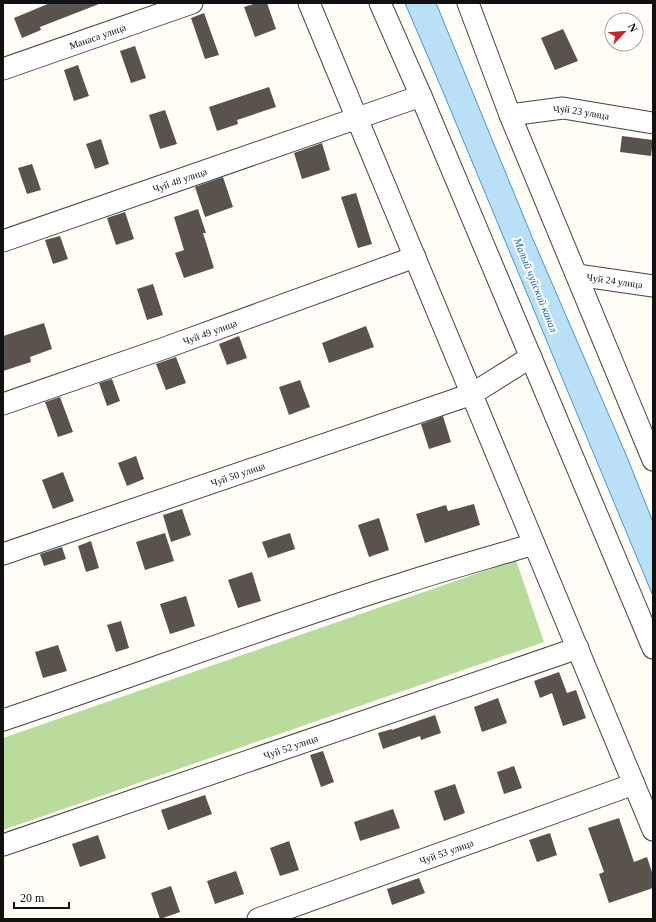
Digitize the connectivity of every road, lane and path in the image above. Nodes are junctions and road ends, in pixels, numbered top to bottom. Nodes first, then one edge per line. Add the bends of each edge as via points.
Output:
1 (192, 3) edge
2 (309, 3) edge
3 (380, 3) edge
4 (468, 3) edge
5 (3, 69) edge
6 (421, 96) junction
7 (510, 114) junction
8 (357, 119) junction
9 (653, 123) edge
10 (3, 241) edge
11 (415, 257) junction
12 (577, 276) junction
13 (653, 286) edge
14 (531, 357) junction
15 (472, 394) junction
16 (3, 404) edge
17 (653, 460) edge
18 (534, 544) junction
19 (3, 554) edge
20 (578, 648) junction
21 (653, 648) edge
22 (3, 720) edge
23 (634, 784) junction
24 (653, 830) edge
25 (3, 845) edge
26 (258, 919) edge

1 - 5 street, Манаса улица
2 - 8 street
3 - 6 street
4 - 7 street
6 - 8 street, Чуй 48 улица
6 - 14 street
7 - 9 street, Чуй 23 улица via 563,108
7 - 12 street
8 - 10 street, Чуй 48 улица
8 - 11 street
11 - 15 street
11 - 16 street, Чуй 49 улица
12 - 13 street, Чуй 24 улица
12 - 17 street
14 - 15 street, Чуй 50 улица
14 - 21 street
15 - 18 street
15 - 19 street, Чуй 50 улица
18 - 20 street
18 - 22 street via 404,582
20 - 23 street
20 - 25 street, Чуй 52 улица
23 - 24 street
23 - 26 street, Чуй 53 улица

